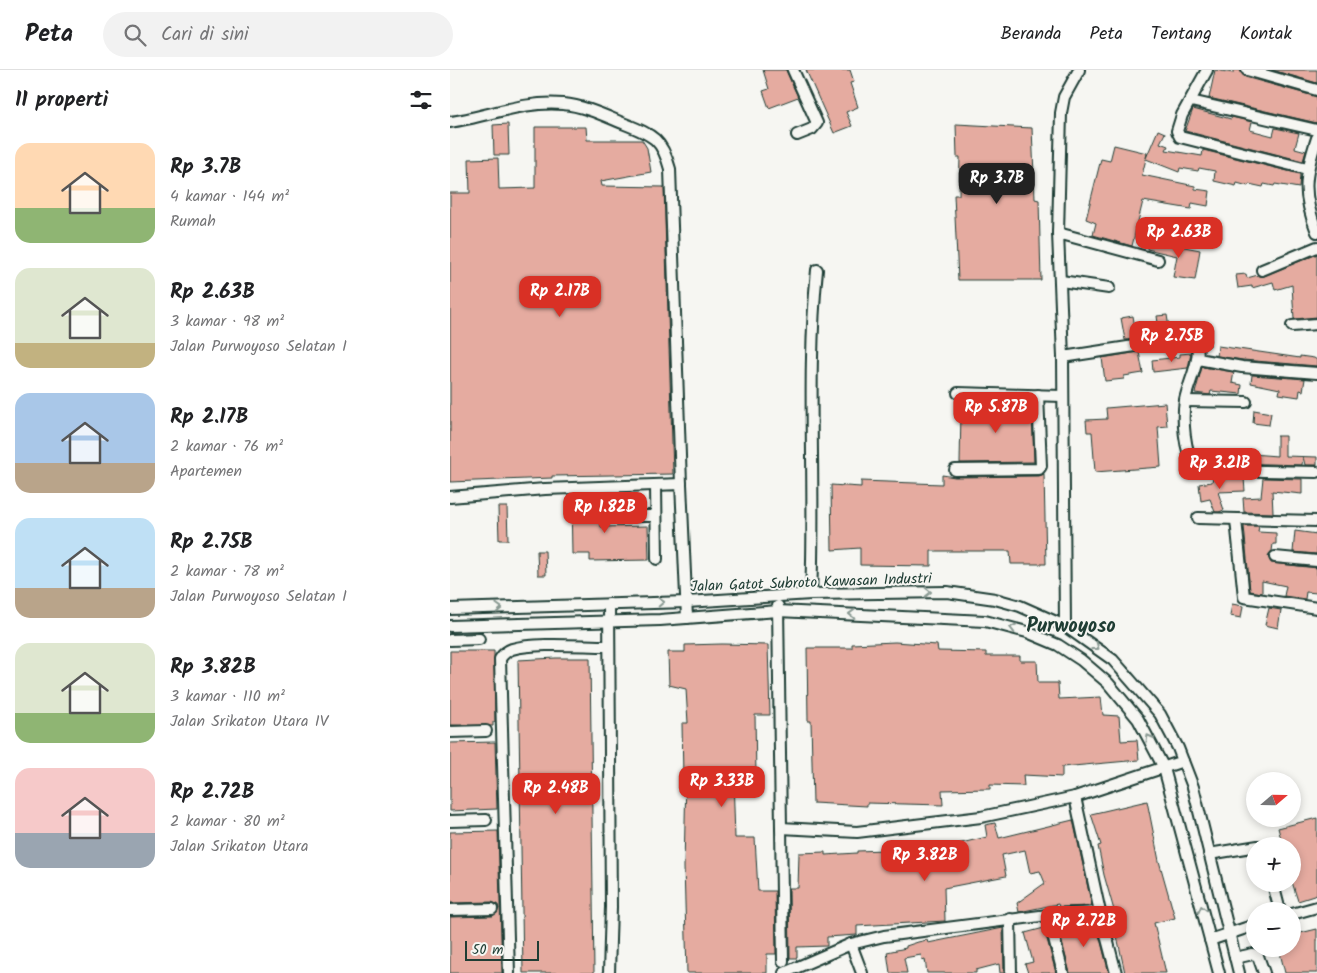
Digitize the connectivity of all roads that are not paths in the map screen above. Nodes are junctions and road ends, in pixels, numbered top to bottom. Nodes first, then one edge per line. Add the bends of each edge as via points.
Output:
1 (793, 70) edge
2 (1079, 70) edge
3 (1207, 70) edge
4 (1247, 70) edge
5 (1317, 90) edge
6 (1191, 101) junction
7 (450, 122) edge
8 (1317, 130) edge
9 (797, 136) dead end
10 (1317, 138) edge
11 (1307, 169) junction
12 (1317, 232) edge
13 (1058, 233) junction
14 (1317, 248) edge
15 (1158, 260) dead end
16 (817, 270) dead end
17 (1262, 270) dead end
18 (1061, 281) junction
19 (1109, 288) dead end
20 (1317, 324) edge
21 (1292, 326) dead end
22 (1063, 358) junction
23 (1198, 359) junction
24 (1317, 374) edge
25 (958, 393) dead end
26 (1038, 395) junction
27 (1063, 396) junction
28 (1185, 401) junction
29 (1246, 402) dead end
30 (955, 470) dead end
31 (1317, 472) edge
32 (681, 484) junction
33 (656, 486) junction
34 (450, 497) edge
35 (611, 516) dead end
36 (656, 516) junction
37 (1198, 518) dead end
38 (1236, 520) junction
39 (1317, 521) edge
40 (1274, 557) dead end
41 (657, 559) dead end
42 (1317, 561) edge
43 (811, 594) junction
44 (778, 596) junction
45 (687, 602) junction
46 (609, 604) junction
47 (1317, 608) edge
48 (450, 609) edge
49 (778, 611) junction
50 (686, 618) junction
51 (608, 622) junction
52 (450, 626) edge
53 (1065, 626) junction
54 (450, 640) edge
55 (479, 640) dead end
56 (607, 646) junction
57 (486, 731) dead end
58 (450, 732) edge
59 (1183, 761) junction
60 (1164, 768) junction
61 (1075, 797) junction
62 (486, 820) dead end
63 (450, 821) edge
64 (781, 828) junction
65 (1246, 848) edge
66 (1209, 854) junction
67 (1317, 907) edge
68 (492, 909) dead end
69 (450, 910) edge
70 (1301, 911) edge
71 (1100, 912) junction
72 (1048, 915) junction
73 (1010, 919) junction
74 (1246, 928) edge
75 (1228, 933) junction
76 (1210, 940) junction
77 (851, 944) junction
78 (1235, 958) junction
79 (783, 962) dead end
80 (509, 973) edge
81 (609, 973) edge
82 (784, 973) edge
83 (862, 973) edge
84 (1011, 973) edge
85 (1063, 973) edge
86 (1116, 973) edge
87 (1220, 973) edge
88 (1239, 973) edge
89 (1264, 973) edge

1 - 9 street via 817,123
2 - 13 street via 1064,97 1061,113
3 - 6 street
4 - 5 street
6 - 8 street
6 - 11 street via 1177,131 1182,139
7 - 32 street via 496,112 562,104 594,110 645,131 659,141 670,169
10 - 11 street
11 - 12 street via 1307,200
13 - 15 street
13 - 18 street
14 - 17 street
16 - 43 street via 811,378
18 - 19 street
18 - 22 street
20 - 21 street
22 - 23 street via 1192,337
22 - 27 street
23 - 24 street
23 - 28 street
25 - 26 street
26 - 27 street
26 - 30 street via 1039,469
27 - 53 street
28 - 29 street
28 - 31 street via 1186,438 1193,465 1198,470
32 - 33 street
32 - 45 street
33 - 34 street via 545,489
33 - 36 street
35 - 36 street
36 - 41 street
37 - 38 street
38 - 39 street
38 - 47 street via 1244,597
40 - 42 street
43 - 44 street, Jalan Gatot Subroto Kawasan Industri
43 -> 53 street, Jalan Gatot Subroto Kawasan Industri via 947,592 1020,606
44 - 45 street, Jalan Gatot Subroto Kawasan Industri
44 - 49 street
46 -> 45 street, Jalan Gatot Subroto Kawasan Industri
45 - 50 street
48 -> 46 street, Jalan Gatot Subroto Kawasan Industri
46 - 51 street
49 - 50 street, Jalan Gatot Subroto Kawasan Industri
60 -> 49 street, Jalan Gatot Subroto Kawasan Industri via 1138,719 1108,683 1058,645 1027,632 985,621 951,618
49 - 64 street
50 - 51 street, Jalan Gatot Subroto Kawasan Industri
51 - 52 street, Jalan Gatot Subroto Kawasan Industri
51 - 56 street
53 -> 59 street, Jalan Gatot Subroto Kawasan Industri via 1113,660 1138,688 1160,714
54 - 55 street
56 - 80 street via 512,649 500,659
56 - 81 street
57 - 58 street
59 - 60 street
59 - 66 street, Jalan Gatot Subroto Kawasan Industri
60 - 61 street
76 -> 60 street, Jalan Gatot Subroto Kawasan Industri
61 - 64 street via 981,817 857,832
61 - 71 street
62 - 63 street
64 - 79 street
65 - 66 street
66 - 75 street, Jalan Gatot Subroto Kawasan Industri
67 - 70 street
68 - 69 street
71 - 72 street
71 - 86 street
72 - 73 street
72 - 85 street
73 - 77 street via 884,936
73 - 84 street
74 - 75 street
75 - 76 street
75 - 78 street, Jalan Gatot Subroto Kawasan Industri
76 - 87 street, Jalan Gatot Subroto Kawasan Industri
77 - 82 street
77 - 83 street
78 - 88 street, Jalan Gatot Subroto Kawasan Industri
78 - 89 street via 1258,956

